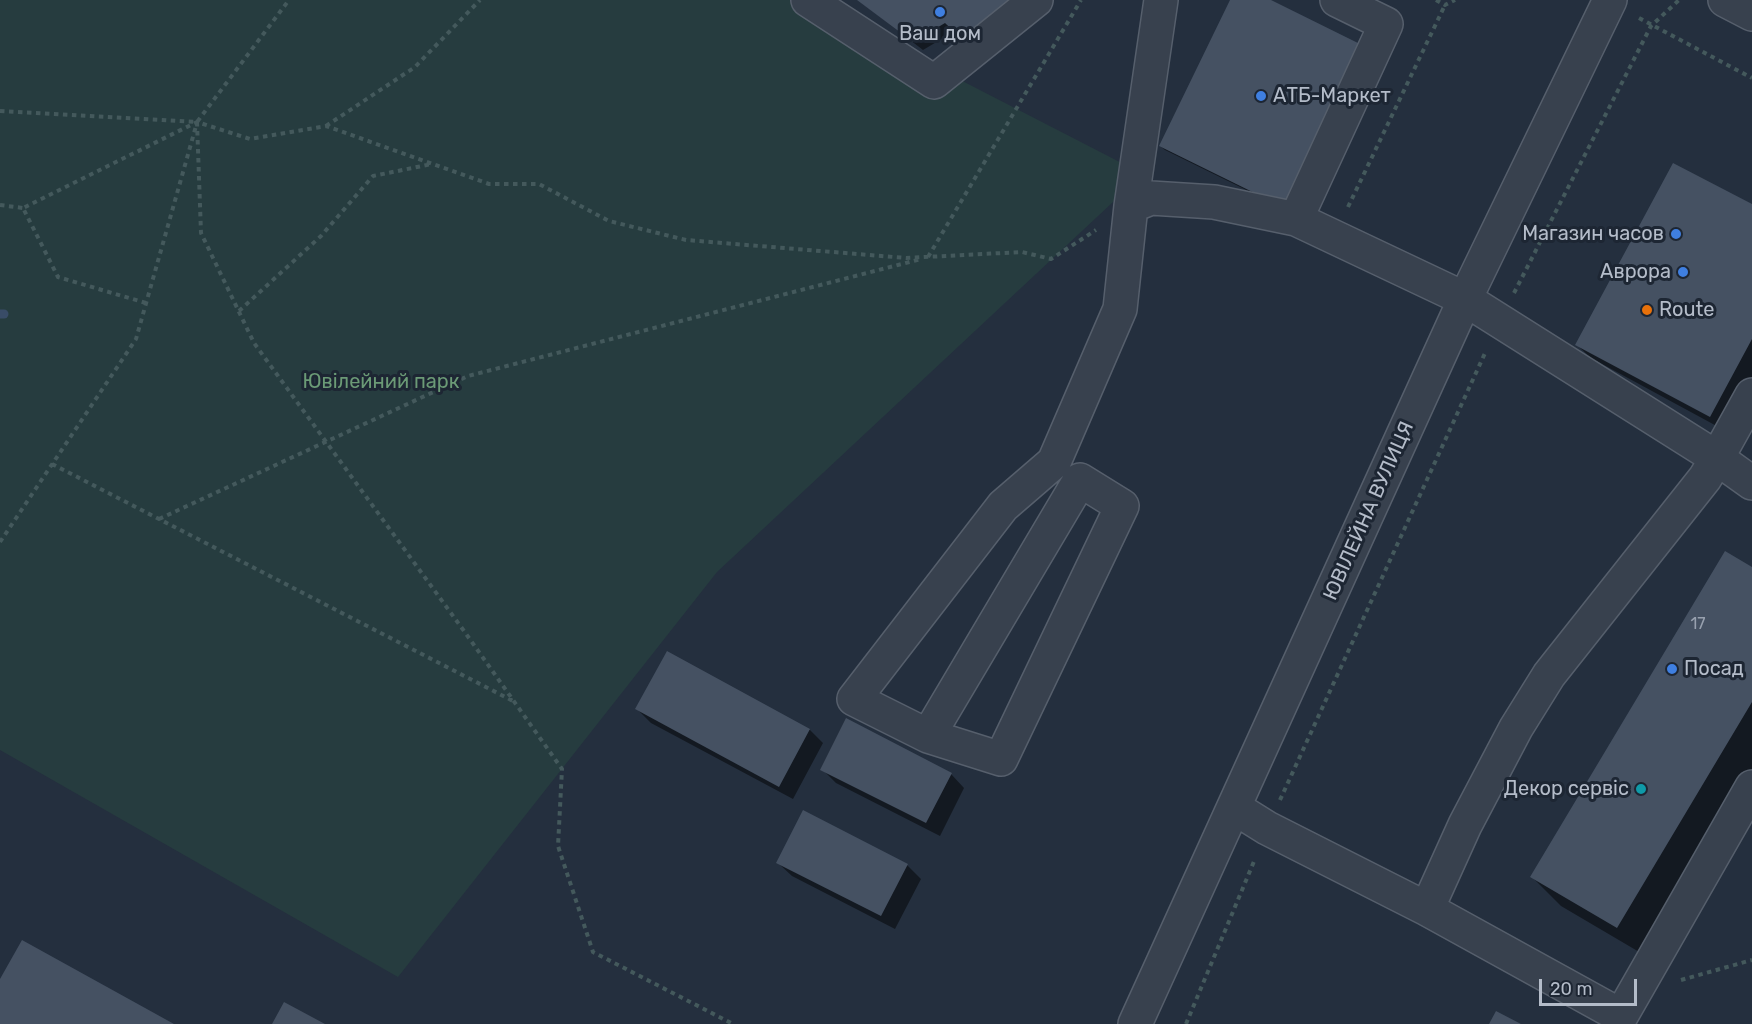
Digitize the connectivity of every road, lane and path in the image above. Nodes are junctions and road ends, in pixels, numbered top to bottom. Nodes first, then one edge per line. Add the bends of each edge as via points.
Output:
1 (289, 0) edge
2 (480, 0) edge
3 (808, 0) edge
4 (1036, 0) edge
5 (1081, 0) edge
6 (1161, 0) edge
7 (1337, 0) edge
8 (1436, 0) edge
9 (1455, 0) edge
10 (1679, 0) edge
11 (1725, 0) edge
12 (1445, 5) junction
13 (1621, 7) edge
14 (1752, 14) edge
15 (1651, 26) junction
16 (1752, 78) edge
17 (0, 111) edge
18 (197, 122) junction
19 (326, 126) junction
20 (433, 164) junction
21 (0, 205) edge
22 (1131, 206) junction
23 (23, 208) junction
24 (1296, 219) junction
25 (1334, 237) junction
26 (930, 256) junction
27 (1465, 299) junction
28 (146, 303) junction
29 (239, 311) junction
30 (1499, 322) junction
31 (1752, 395) edge
32 (326, 441) junction
33 (1717, 458) junction
34 (52, 464) junction
35 (1067, 471) junction
36 (1752, 483) edge
37 (159, 519) junction
38 (0, 542) edge
39 (515, 703) junction
40 (928, 736) junction
41 (1752, 787) edge
42 (1235, 808) junction
43 (1268, 828) junction
44 (1427, 909) junction
45 (1752, 960) edge
46 (1627, 1014) edge
47 (733, 1024) edge
48 (1135, 1024) edge
49 (1186, 1024) edge

1 - 18 path
2 - 19 path via 415,67
3 - 4 street via 934,82
5 - 26 path
6 - 22 street
7 - 24 street via 1386,24
8 - 12 path
9 - 12 path
10 - 15 path
11 - 14 street
12 - 25 path
13 - 15 path
13 - 27 street, ЮВІЛЕЙНА ВУЛИЦЯ
15 - 16 path
15 - 30 path
17 - 18 path
18 - 19 path via 250,139
18 - 23 path
18 - 28 path
18 - 29 path via 201,233
19 - 20 path
20 - 26 path via 489,184 538,184 609,221 686,240 906,258
20 - 29 path via 373,176 321,236
21 - 23 path
22 - 24 street via 1151,198 1214,202
22 - 26 path via 1051,260 1022,252
22 - 35 street via 1120,309
23 - 28 path via 58,277
24 - 25 street
25 - 27 street
26 - 32 path via 468,376
27 - 30 street
27 - 42 street, ЮВІЛЕЙНА ВУЛИЦЯ
28 - 34 path via 136,339
29 - 32 path via 254,343
30 - 33 street
30 - 43 path
31 - 33 street
32 - 37 path
32 - 39 path
33 - 36 street
33 - 44 street via 1549,675 1465,825
34 - 37 path
34 - 38 path
35 - 40 street
35 - 40 street via 1003,506 854,699
35 - 40 street via 1122,506 1001,759
37 - 39 path
39 - 47 path via 562,769 558,846 593,952
41 - 46 street
42 - 43 street
42 - 48 street, ЮВІЛЕЙНА ВУЛИЦЯ
43 - 44 street
43 - 49 path
44 - 46 street
45 - 46 path

